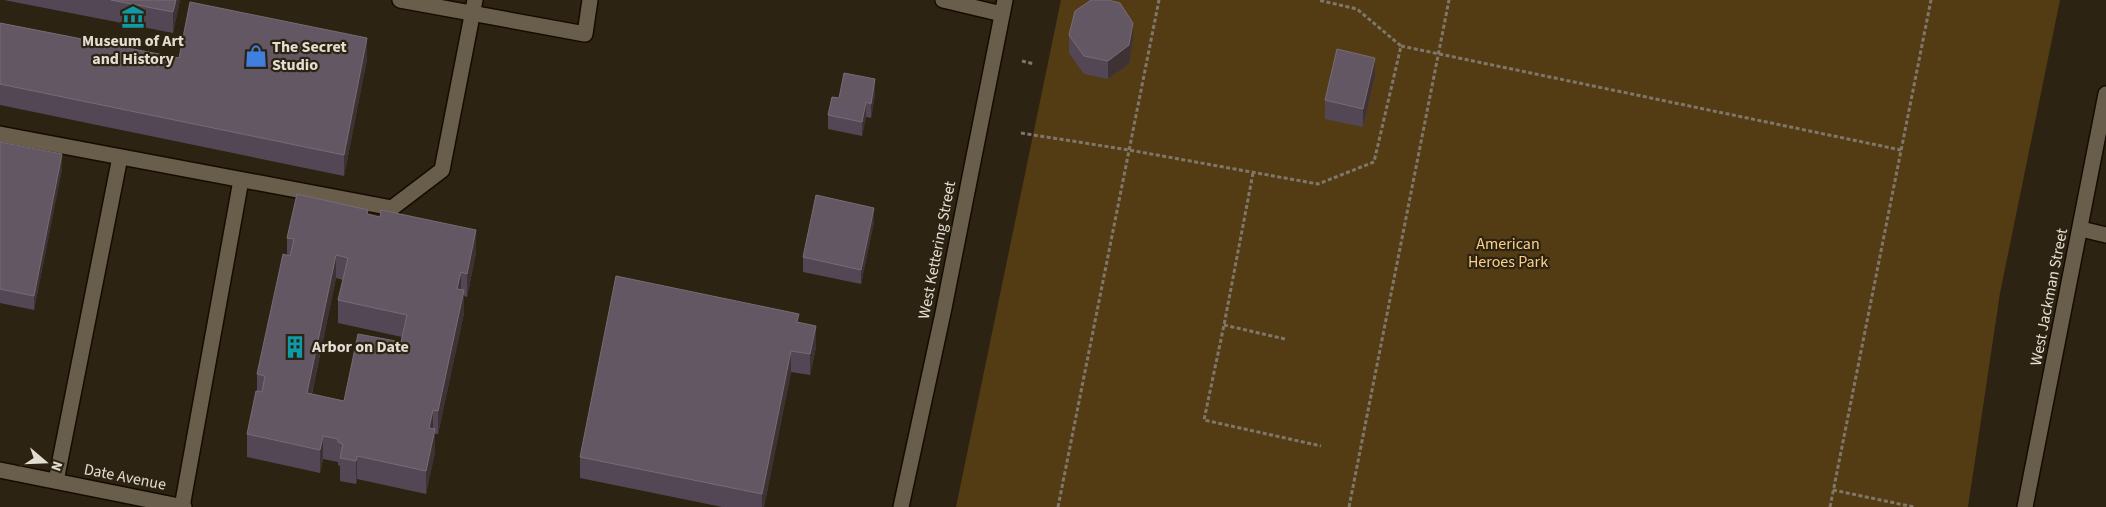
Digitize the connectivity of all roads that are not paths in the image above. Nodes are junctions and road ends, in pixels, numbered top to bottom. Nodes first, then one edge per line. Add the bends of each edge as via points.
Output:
1 (400, 0) edge
2 (590, 0) edge
3 (943, 0) edge
4 (474, 7) edge
5 (1003, 7) edge
6 (2106, 94) edge
7 (0, 134) edge
8 (120, 157) junction
9 (241, 180) junction
10 (2081, 229) junction
11 (2106, 234) edge
12 (0, 470) edge
13 (56, 481) junction
14 (183, 507) edge
15 (901, 507) edge
16 (2025, 507) edge

1 - 4 street
2 - 4 street via 584,34
3 - 5 street
4 - 9 street via 442,170 392,208
5 - 15 street, West Kettering Street
6 - 10 street, West Jackman Street
7 - 8 street
8 - 9 street
8 - 13 street
9 - 14 street
10 - 11 street
10 - 16 street, West Jackman Street
12 - 13 street, Date Avenue
13 - 14 street, Date Avenue

